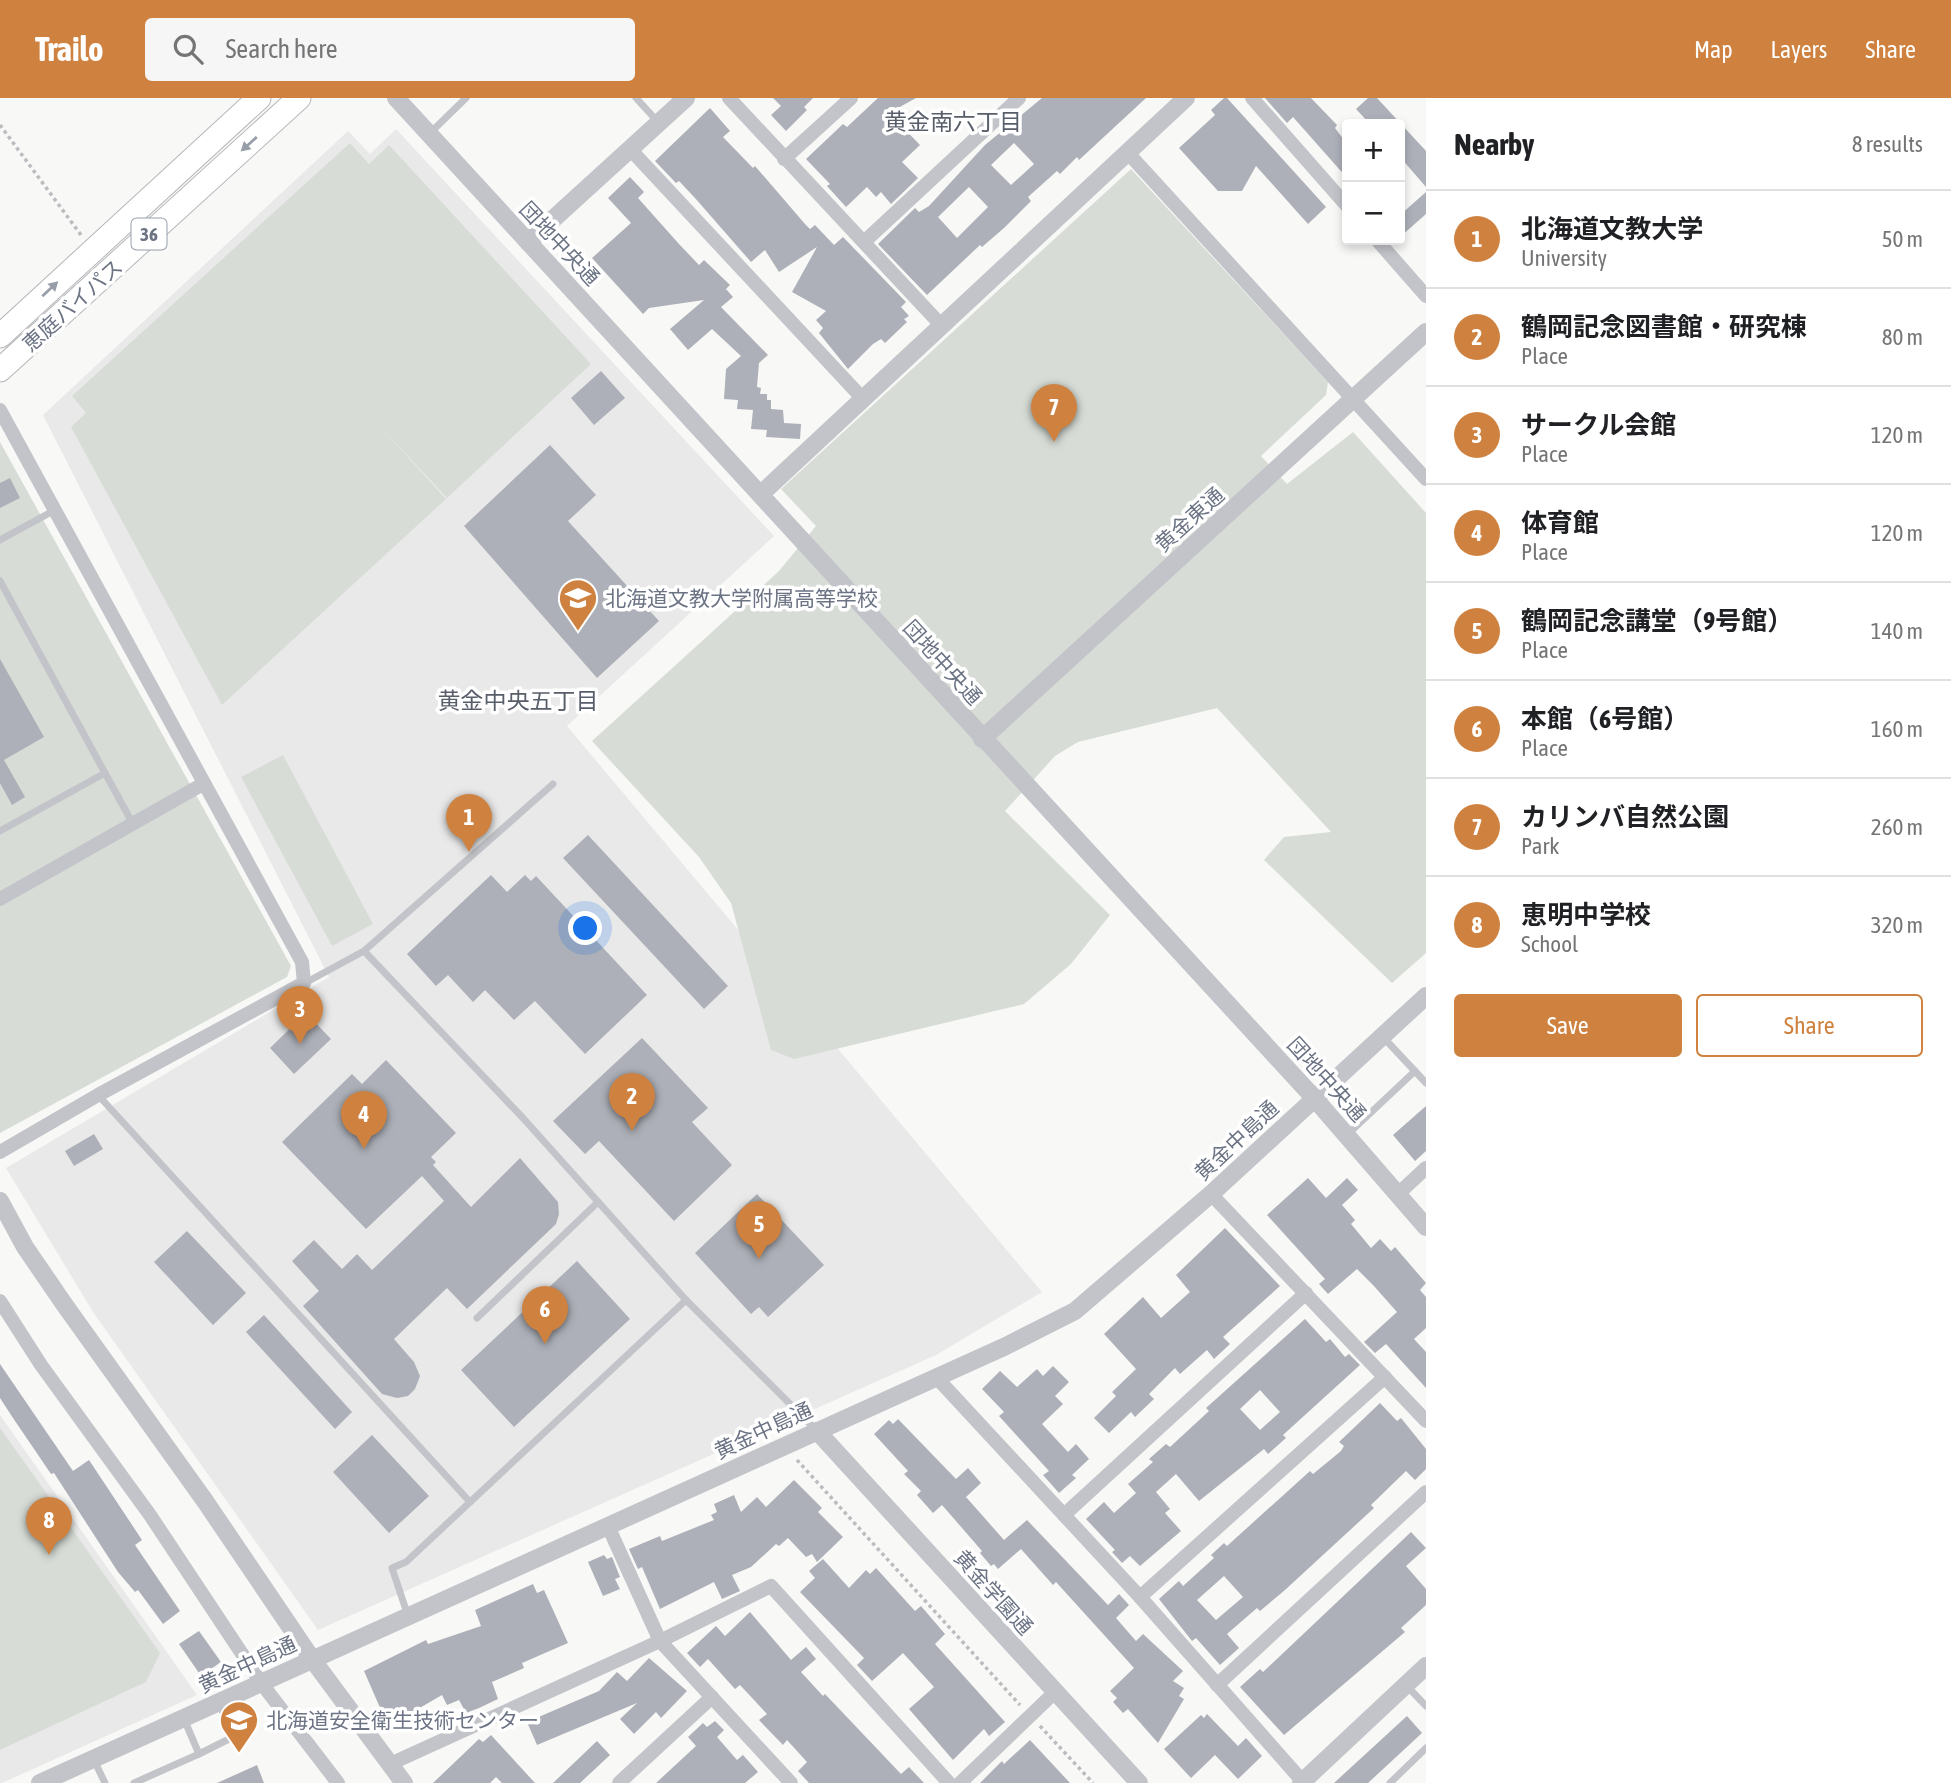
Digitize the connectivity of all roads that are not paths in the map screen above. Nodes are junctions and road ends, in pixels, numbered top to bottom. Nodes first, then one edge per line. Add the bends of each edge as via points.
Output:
1 (259, 98) edge
2 (299, 98) edge
3 (396, 98) edge
4 (466, 98) edge
5 (636, 98) edge
6 (686, 98) edge
7 (729, 98) edge
8 (851, 98) edge
9 (1019, 98) edge
10 (1186, 98) edge
11 (1252, 98) edge
12 (659, 123) junction
13 (429, 134) junction
14 (630, 149) junction
15 (1128, 153) junction
16 (784, 159) junction
17 (1342, 200) edge
18 (528, 242) junction
19 (864, 242) junction
20 (1381, 245) edge
21 (1426, 296) edge
22 (941, 324) junction
23 (1426, 332) edge
24 (0, 336) edge
25 (0, 370) edge
26 (864, 400) junction
27 (1352, 400) junction
28 (0, 410) edge
29 (1426, 479) edge
30 (761, 495) junction
31 (55, 509) junction
32 (0, 540) edge
33 (0, 581) edge
34 (982, 739) junction
35 (105, 773) junction
36 (202, 784) junction
37 (553, 784) dead end
38 (133, 824) junction
39 (0, 831) edge
40 (0, 899) edge
41 (364, 951) junction
42 (304, 983) junction
43 (1426, 996) edge
44 (1382, 1036) junction
45 (1415, 1071) junction
46 (1426, 1083) edge
47 (98, 1095) junction
48 (1315, 1099) junction
49 (1347, 1135) junction
50 (0, 1152) edge
51 (1426, 1168) edge
52 (1212, 1194) junction
53 (1398, 1194) junction
54 (0, 1201) edge
55 (598, 1202) junction
56 (1426, 1227) edge
57 (1306, 1293) junction
58 (686, 1300) junction
59 (0, 1301) edge
60 (477, 1318) dead end
61 (936, 1377) junction
62 (1385, 1377) junction
63 (1426, 1421) edge
64 (817, 1431) junction
65 (1426, 1492) edge
66 (470, 1502) junction
67 (1064, 1515) junction
68 (608, 1526) junction
69 (1140, 1597) junction
70 (408, 1616) junction
71 (660, 1641) junction
72 (312, 1659) junction
73 (1426, 1667) edge
74 (262, 1684) junction
75 (1217, 1685) junction
76 (1406, 1685) junction
77 (1055, 1692) junction
78 (712, 1697) junction
79 (219, 1703) junction
80 (1426, 1706) edge
81 (184, 1719) junction
82 (1426, 1748) edge
83 (199, 1754) junction
84 (94, 1759) junction
85 (390, 1764) junction
86 (137, 1782) edge
87 (789, 1782) edge
88 (1303, 1782) edge
89 (40, 1783) edge
90 (105, 1783) edge
91 (338, 1783) edge
92 (404, 1783) edge
93 (619, 1783) edge
94 (949, 1783) edge
95 (960, 1783) edge
96 (1139, 1783) edge
97 (1390, 1783) edge

24 -> 1 highway, 恵庭バイパス / 36
2 -> 25 highway, 恵庭バイパス / 36
3 - 13 street, 団地中央通
4 - 13 lane
5 - 12 lane
6 - 12 street
7 - 16 street
8 - 16 street
9 - 19 street
10 - 15 street
11 - 17 street
12 - 14 street
13 - 18 street, 団地中央通
14 - 18 street
14 - 26 street
15 - 22 street
15 - 27 street
16 - 19 street
18 - 30 street, 団地中央通
19 - 22 street
20 - 21 street
22 - 26 street
23 - 27 street, 黄金東通
26 - 30 street
27 - 29 street
27 - 34 street, 黄金東通
28 - 31 street
30 - 34 street, 団地中央通
31 - 32 lane
31 - 36 street
33 - 35 lane
34 - 48 street, 団地中央通
35 - 38 lane
35 - 39 lane
36 - 38 street
36 - 42 street via 302,962
37 - 41 lane
38 - 40 street
41 - 42 lane
41 - 55 lane
42 - 47 street
43 - 44 street, 黄金中島通
44 - 45 lane
44 - 48 street, 黄金中島通
45 - 46 lane
45 - 49 lane
47 - 50 street
47 - 66 lane
48 - 49 street, 団地中央通
48 - 52 street, 黄金中島通
49 - 53 street, 団地中央通
51 - 53 street
52 - 57 street
52 - 61 street, 黄金中島通 via 1075,1311
53 - 56 street, 団地中央通
54 - 72 street via 25,1247
55 - 58 lane
55 - 60 lane
57 - 62 street
57 - 67 street
58 - 64 lane
58 - 66 lane
59 - 74 street
61 - 64 street, 黄金中島通
61 - 67 street
62 - 63 street
62 - 69 street
64 - 68 street, 黄金中島通
64 - 77 street, 黄金学園通
65 - 75 street
66 - 70 lane via 406,1562 392,1568
67 - 69 street
68 - 70 street, 黄金中島通
68 - 71 street
69 - 75 street
70 - 72 street, 黄金中島通
71 - 78 street
71 - 85 street
71 - 94 street via 771,1586
72 - 74 street, 黄金中島通
72 - 85 street
73 - 76 street
74 - 79 street, 黄金中島通
74 - 91 street
75 - 88 street
76 - 80 lane
76 - 88 street
77 - 95 street
77 - 96 street, 黄金学園通
78 - 87 street
78 - 93 street
79 - 81 street, 黄金中島通
79 - 83 lane via 233,1737
81 - 83 lane
81 - 84 street, 黄金中島通
82 - 97 lane
83 - 86 lane
84 - 89 street, 黄金中島通
84 - 90 lane
85 - 92 street

